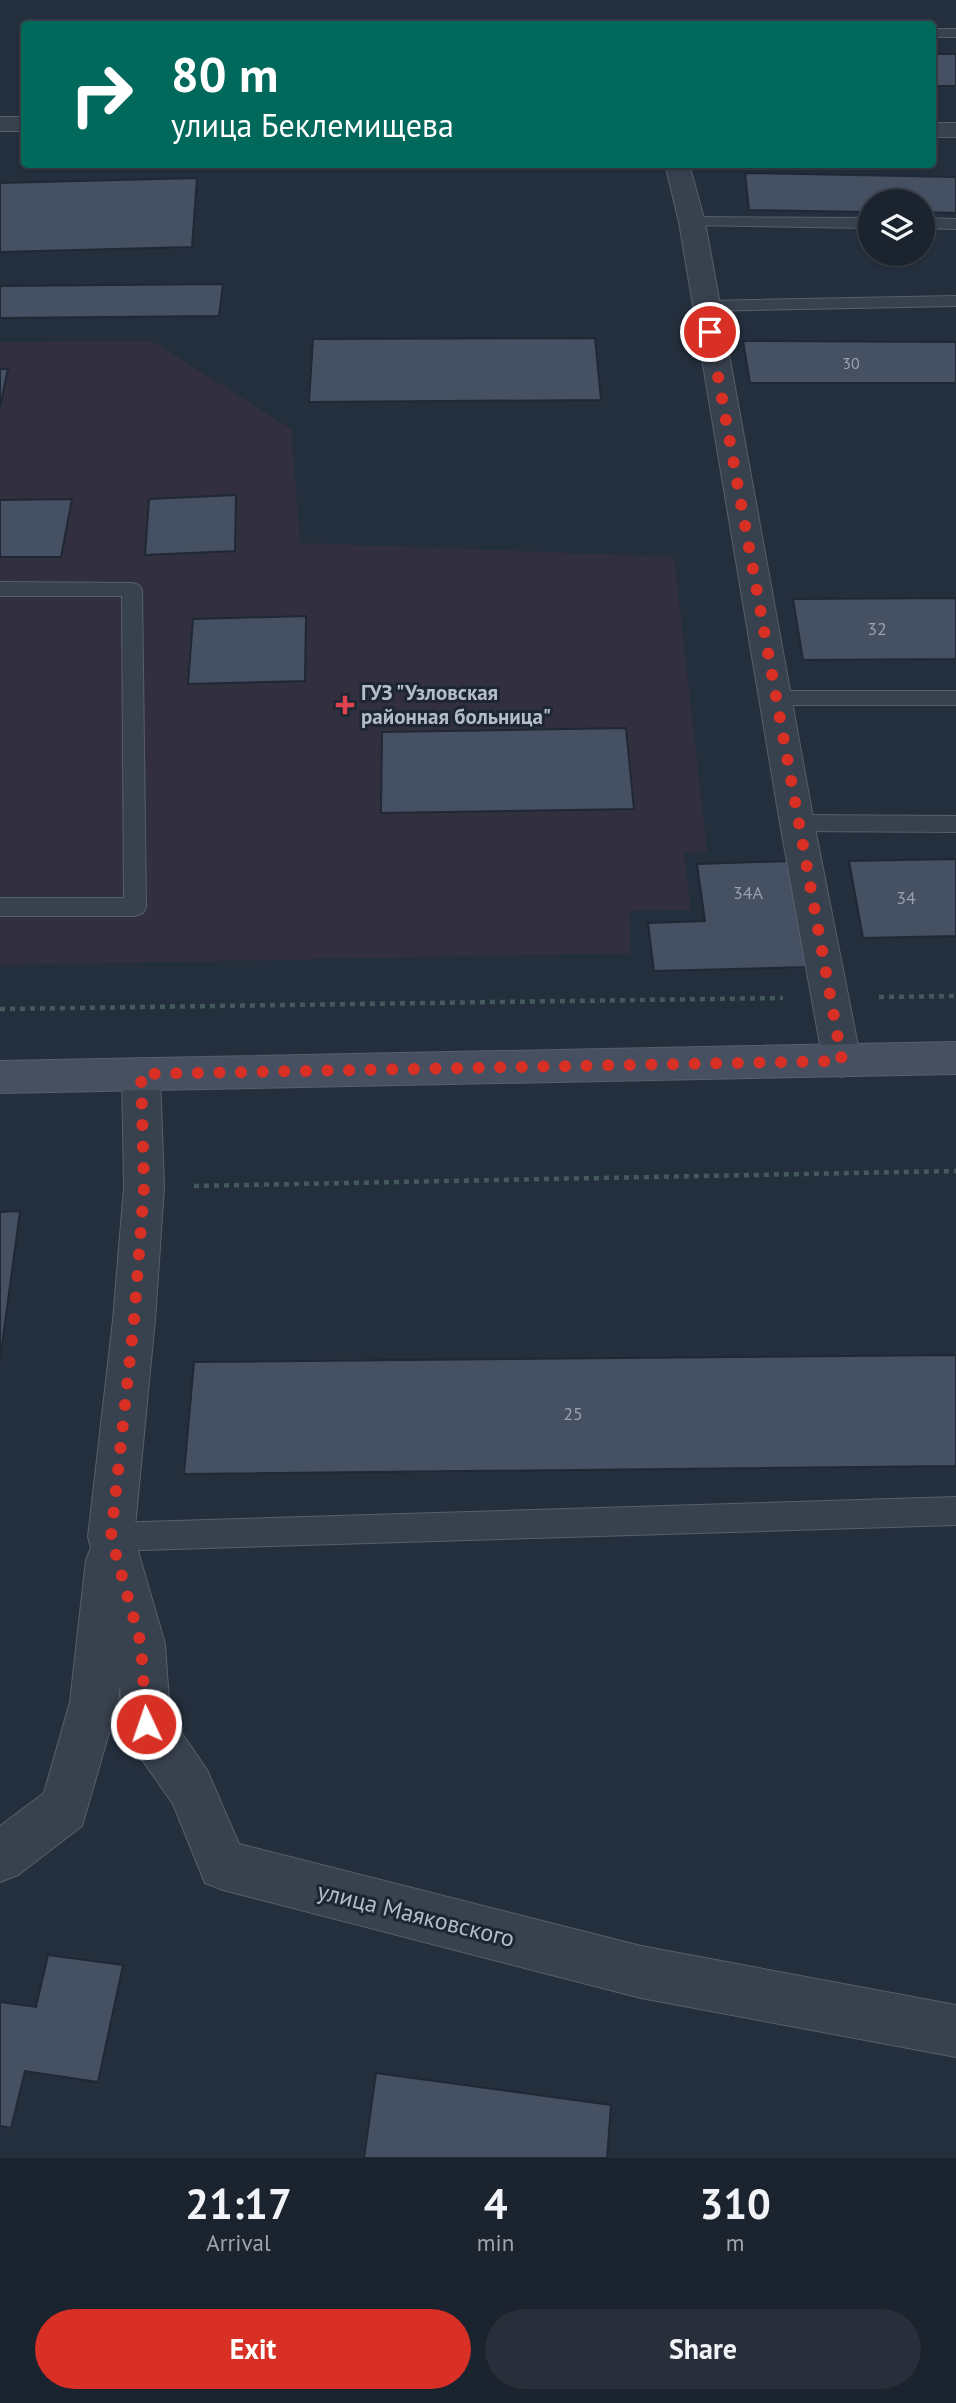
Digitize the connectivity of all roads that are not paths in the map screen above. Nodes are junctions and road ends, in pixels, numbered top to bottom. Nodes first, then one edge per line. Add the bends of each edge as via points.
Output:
1 (936, 33) edge
2 (956, 33) edge
3 (0, 124) edge
4 (21, 124) edge
5 (936, 130) edge
6 (956, 130) edge
7 (678, 168) edge
8 (692, 222) junction
9 (858, 223) edge
10 (935, 223) edge
11 (956, 224) edge
12 (956, 301) edge
13 (705, 306) junction
14 (0, 589) edge
15 (777, 698) junction
16 (956, 698) edge
17 (797, 823) junction
18 (956, 824) edge
19 (0, 907) edge
20 (956, 1058) edge
21 (842, 1061) junction
22 (141, 1074) junction
23 (0, 1077) edge
24 (956, 1511) edge
25 (111, 1537) junction
26 (0, 1857) edge
27 (956, 2031) edge

1 - 2 lane
3 - 4 street
5 - 6 street
7 - 8 street
8 - 9 lane
8 - 13 street
10 - 11 lane
12 - 13 lane
13 - 15 street
14 - 19 lane via 132,590 135,907
15 - 16 lane
15 - 17 street
17 - 18 lane
17 - 21 street
20 - 21 main road
21 - 22 main road
22 - 23 main road
22 - 25 street, улица Маяковского via 144,1187
24 - 25 lane
25 - 26 street, улица Маяковского via 94,1702 64,1808
25 - 27 street, улица Маяковского via 141,1644 146,1724 191,1787 223,1865 640,1972

